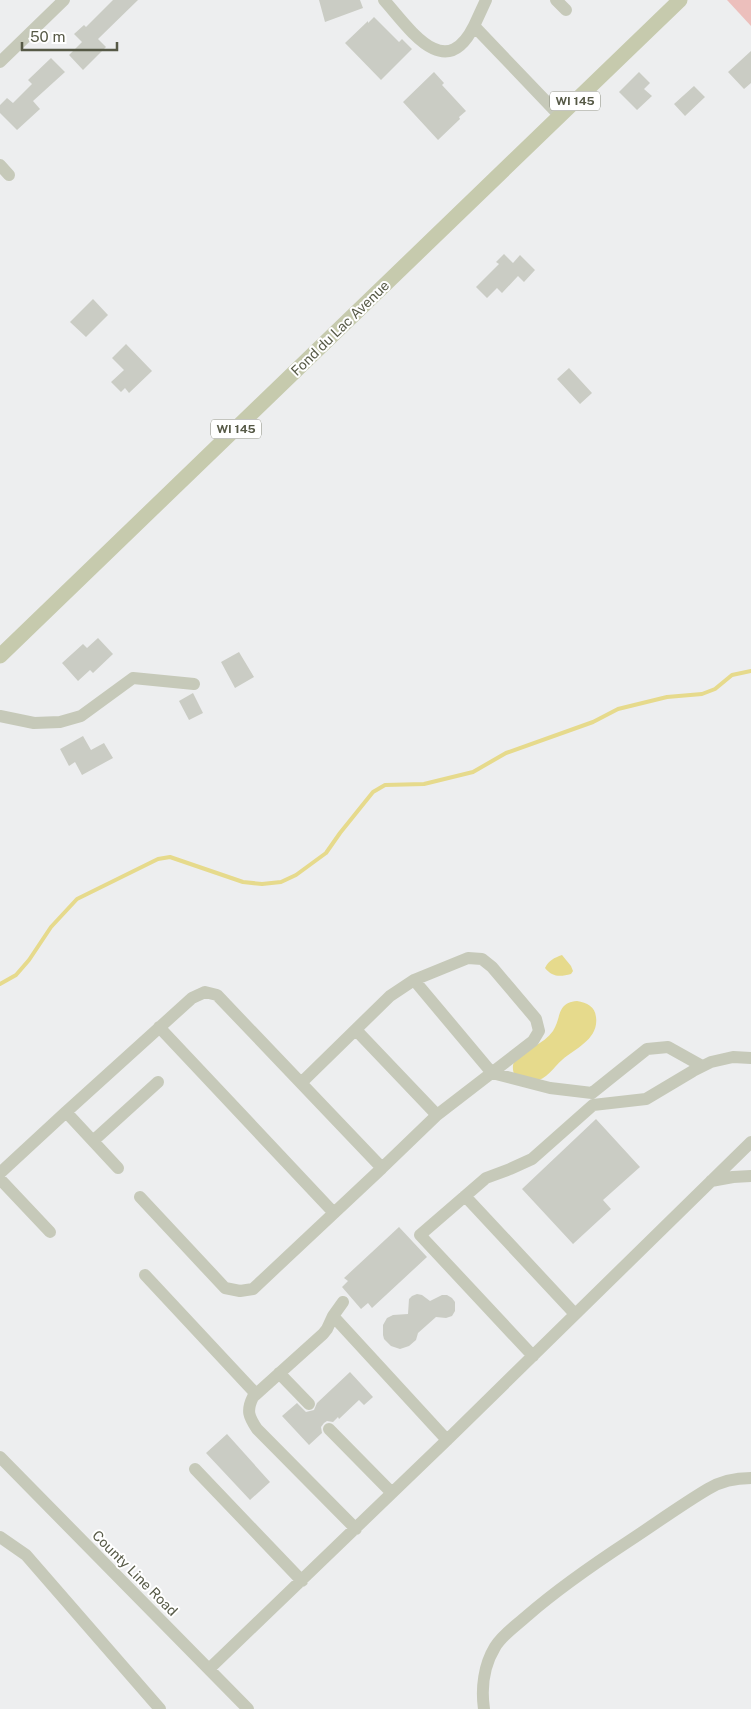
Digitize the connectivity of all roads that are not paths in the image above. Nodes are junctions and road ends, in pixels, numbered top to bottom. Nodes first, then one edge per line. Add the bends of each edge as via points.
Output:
1 (64, 0) edge
2 (384, 0) edge
3 (486, 0) edge
4 (556, 0) edge
5 (680, 0) edge
6 (566, 10) dead end
7 (474, 26) junction
8 (0, 62) edge
9 (560, 116) junction
10 (0, 165) edge
11 (9, 175) dead end
12 (0, 656) edge
13 (194, 684) dead end
14 (0, 716) edge
15 (414, 980) junction
16 (159, 1027) junction
17 (356, 1030) junction
18 (751, 1058) edge
19 (702, 1066) junction
20 (492, 1073) junction
21 (158, 1082) dead end
22 (301, 1083) junction
23 (66, 1112) junction
24 (437, 1115) junction
25 (93, 1141) junction
26 (751, 1142) edge
27 (118, 1168) dead end
28 (382, 1168) junction
29 (0, 1174) edge
30 (751, 1176) edge
31 (0, 1179) edge
32 (711, 1181) junction
33 (465, 1196) junction
34 (140, 1197) dead end
35 (334, 1213) junction
36 (50, 1232) dead end
37 (144, 1276) dead end
38 (343, 1302) dead end
39 (575, 1314) junction
40 (333, 1316) junction
41 (532, 1356) junction
42 (279, 1373) junction
43 (256, 1394) junction
44 (309, 1404) dead end
45 (329, 1430) dead end
46 (447, 1440) junction
47 (0, 1457) edge
48 (195, 1469) dead end
49 (751, 1478) edge
50 (392, 1493) junction
51 (356, 1529) junction
52 (0, 1537) edge
53 (302, 1581) junction
54 (209, 1669) junction
55 (160, 1709) edge
56 (248, 1709) edge
57 (484, 1709) edge

1 - 8 street
2 - 7 street via 422,42 437,51 459,47
3 - 7 street
4 - 6 street
5 - 9 main road, Fond du Lac Avenue / WI 145
7 - 9 street
9 - 12 main road, Fond du Lac Avenue / WI 145
10 - 11 street
13 - 14 street via 133,678 81,716 60,722 34,723
15 - 17 street via 390,996
15 - 20 street
15 - 20 street via 468,958 482,959 536,1019 540,1031 533,1041
16 - 22 street via 192,998 205,992 217,995
16 - 23 street
16 - 35 street
17 - 22 street
17 - 24 street
18 - 19 street via 733,1057
19 - 20 street via 668,1047 647,1048 592,1093 550,1088
19 - 33 street via 646,1099 593,1105 532,1159 486,1178
20 - 24 street
21 - 25 street
22 - 28 street
23 - 25 street
23 - 29 street
24 - 28 street
25 - 27 street
26 - 32 street
28 - 35 street
30 - 32 street
31 - 36 street
32 - 39 street
33 - 39 street
33 - 41 street via 420,1235
34 - 35 street via 225,1288 240,1291 253,1289
37 - 43 street
38 - 40 street
39 - 41 street
40 - 42 street via 323,1334
40 - 46 street
41 - 46 street
42 - 43 street
42 - 44 street
43 - 51 street via 249,1406 249,1418 257,1429
45 - 50 street
46 - 50 street
47 - 54 street, County Line Road
48 - 53 street
49 - 57 street via 723,1482 708,1489 546,1599 509,1631 488,1660
50 - 51 street
51 - 53 street
52 - 55 street via 26,1555
53 - 54 street
54 - 56 street, County Line Road

